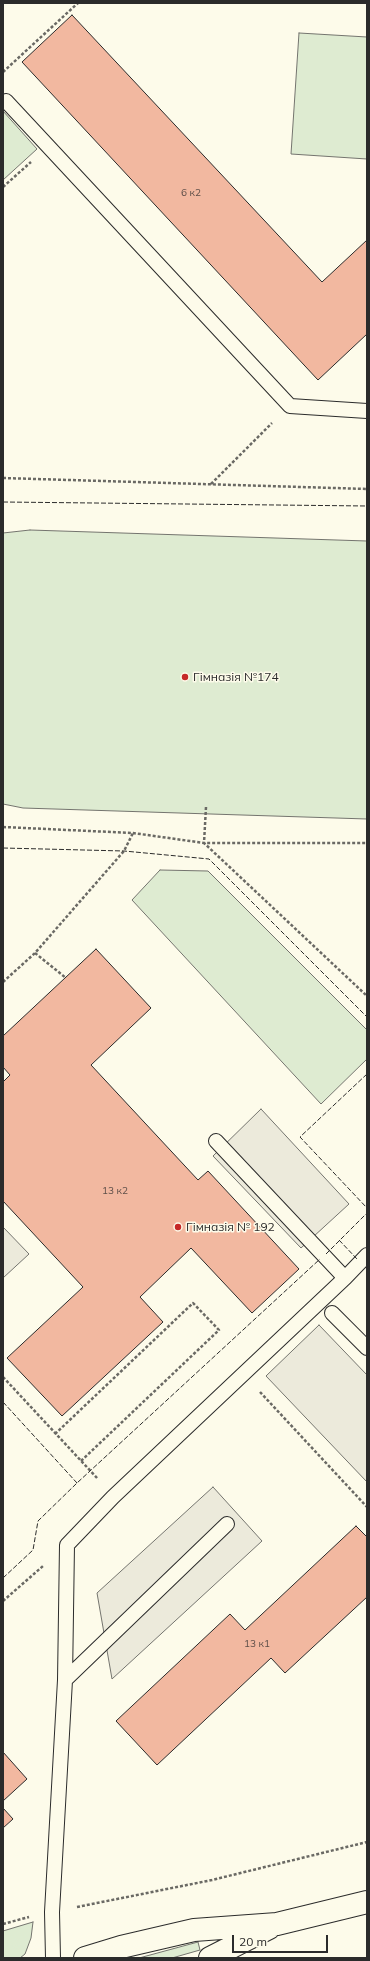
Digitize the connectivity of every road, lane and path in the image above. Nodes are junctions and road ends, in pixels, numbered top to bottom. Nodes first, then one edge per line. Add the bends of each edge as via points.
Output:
1 (78, 3) edge
2 (3, 72) edge
3 (6, 101) dead end
4 (47, 147) junction
5 (3, 187) edge
6 (290, 406) junction
7 (367, 411) edge
8 (3, 478) edge
9 (211, 484) junction
10 (367, 489) edge
11 (206, 807) dead end
12 (3, 827) edge
13 (133, 833) junction
14 (204, 843) junction
15 (367, 843) edge
16 (35, 954) junction
17 (66, 978) dead end
18 (3, 982) edge
19 (367, 996) edge
20 (216, 1141) dead end
21 (367, 1255) edge
22 (345, 1278) junction
23 (332, 1313) dead end
24 (367, 1348) edge
25 (243, 1373) junction
26 (3, 1377) edge
27 (55, 1434) junction
28 (81, 1461) junction
29 (114, 1497) junction
30 (367, 1507) edge
31 (227, 1524) dead end
32 (67, 1545) junction
33 (3, 1601) edge
34 (65, 1680) junction
35 (367, 1842) edge
36 (367, 1902) edge
37 (79, 1907) dead end
38 (22, 1919) dead end
39 (3, 1924) edge
40 (277, 1924) junction
41 (53, 1958) edge
42 (85, 1958) edge
43 (210, 1958) edge

1 - 2 path
3 - 4 lane
4 - 5 path
4 - 6 lane
6 - 7 lane
6 - 9 path
8 - 9 path
9 - 10 path
11 - 14 path
12 - 13 path
13 - 14 path
13 - 16 path via 124,851
14 - 15 path
14 - 19 path
16 - 17 path
16 - 18 path
20 - 22 lane
21 - 22 lane
22 - 25 lane
23 - 24 lane
25 - 29 lane
25 - 30 path
26 - 27 path
27 - 28 path
27 - 28 path via 194,1303 220,1330
28 - 29 path
29 - 32 lane
31 - 34 lane
32 - 33 path
32 - 34 lane
34 - 41 lane via 52,1912
35 - 37 path via 212,1880
36 - 40 street
38 - 39 path
40 - 42 street via 194,1930
40 - 43 street

